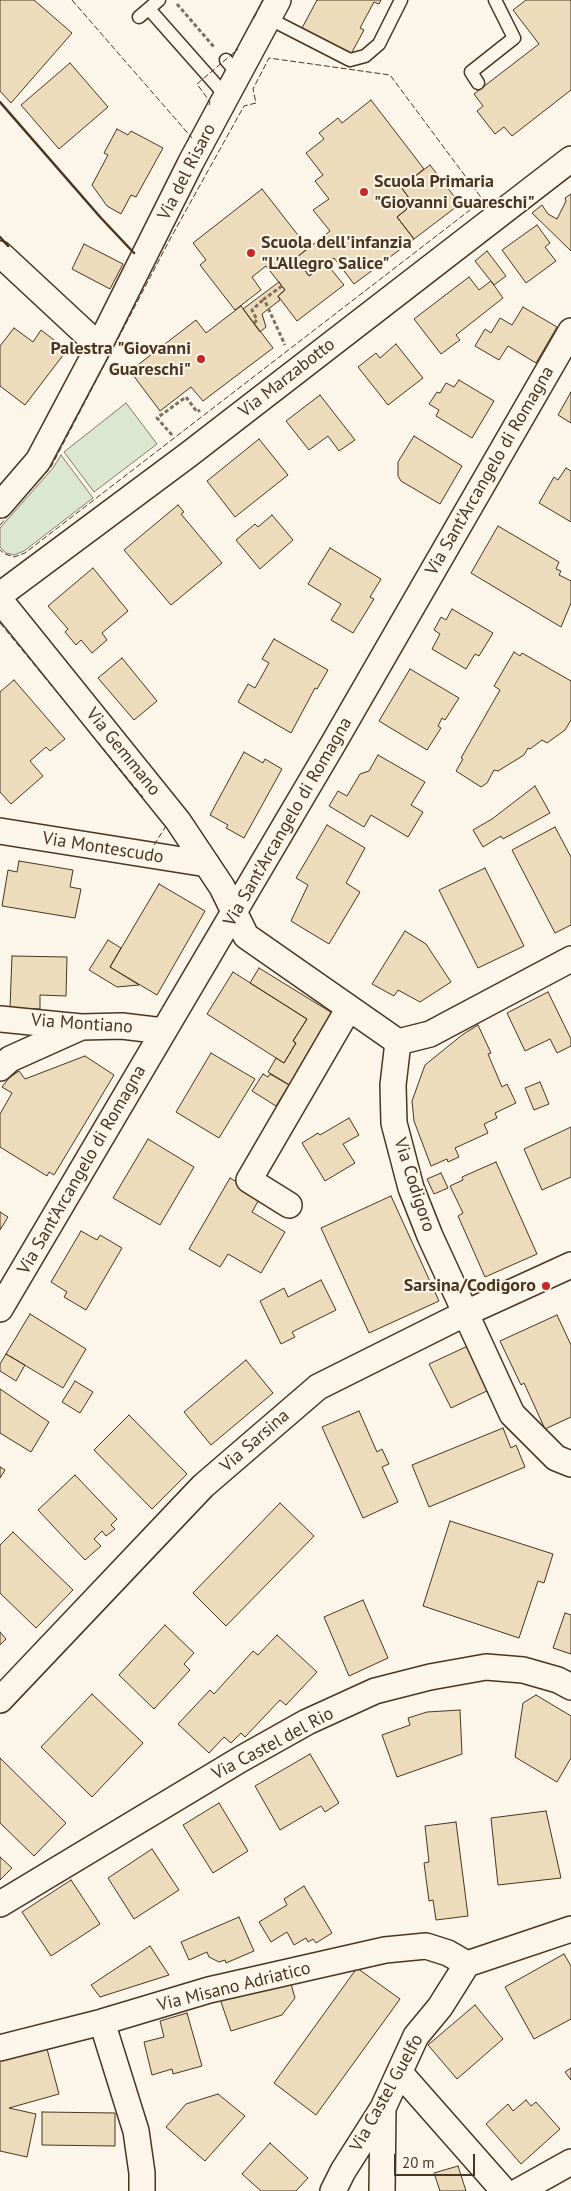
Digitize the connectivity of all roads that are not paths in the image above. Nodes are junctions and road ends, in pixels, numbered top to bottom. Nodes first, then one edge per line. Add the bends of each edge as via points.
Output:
1 (401, 0) edge
2 (495, 0) edge
3 (154, 4) edge
4 (273, 9) edge
5 (139, 17) dead end
6 (478, 83) dead end
7 (226, 96) junction
8 (571, 159) edge
9 (0, 254) edge
10 (571, 331) edge
11 (100, 346) junction
12 (0, 505) edge
13 (0, 595) edge
14 (0, 600) edge
15 (0, 831) edge
16 (207, 864) junction
17 (235, 912) junction
18 (571, 959) edge
19 (349, 1008) junction
20 (0, 1020) edge
21 (81, 1027) junction
22 (163, 1031) junction
23 (398, 1042) junction
24 (0, 1068) edge
25 (289, 1205) dead end
26 (571, 1265) edge
27 (0, 1309) edge
28 (466, 1313) junction
29 (571, 1464) edge
30 (571, 1687) edge
31 (0, 1700) edge
32 (0, 1904) edge
33 (571, 1929) edge
34 (467, 1964) junction
35 (102, 2022) junction
36 (0, 2048) edge
37 (400, 2073) junction
38 (382, 2108) junction
39 (571, 2162) edge
40 (142, 2191) edge
41 (333, 2191) edge
42 (382, 2191) edge
43 (504, 2191) edge
44 (519, 2191) edge

1 - 4 lane via 379,44 365,56 350,60
2 - 6 lane via 514,38 471,72
3 - 5 lane
3 - 7 lane
4 - 7 street, Via del Risaro via 232,67
7 - 11 street, Via del Risaro
8 - 13 street, Via Marzabotto via 188,455
9 - 11 street
10 - 17 street, Via Sant'Arcangelo di Romagna
11 - 12 street, Via del Risaro via 38,461
14 - 16 street, Via Gemmano via 178,821
15 - 16 street, Via Montescudo
16 - 17 street, Via Gemmano
17 - 19 street via 246,936
17 - 22 street, Via Sant'Arcangelo di Romagna
18 - 23 street via 430,1034
19 - 23 street
19 - 25 street via 249,1180
20 - 21 street, Via Montiano
21 - 22 street, Via Montiano via 122,1026
21 - 24 street via 10,1059
22 - 27 street, Via Sant'Arcangelo di Romagna
23 - 28 street, Via Codigoro via 393,1085 394,1114 402,1159 430,1236
26 - 28 street, Via Sarsina
28 - 29 street, Via Codigoro via 512,1414 556,1458
28 - 31 street, Via Sarsina via 318,1387 203,1486
30 - 32 street, Via Castel del Rio via 523,1670 486,1667 430,1677 375,1692 307,1722 241,1759
33 - 34 street
34 - 35 street, Via Misano Adriatico via 426,1946 385,1950 209,1990
34 - 37 street, Via Castel Guelfo via 440,2007 416,2036
35 - 36 street, Via Misano Adriatico
35 - 40 street via 136,2131
37 - 38 street, Via Castel Guelfo
37 - 43 street
38 - 41 street, Via Castel Guelfo
38 - 42 street
39 - 44 street

